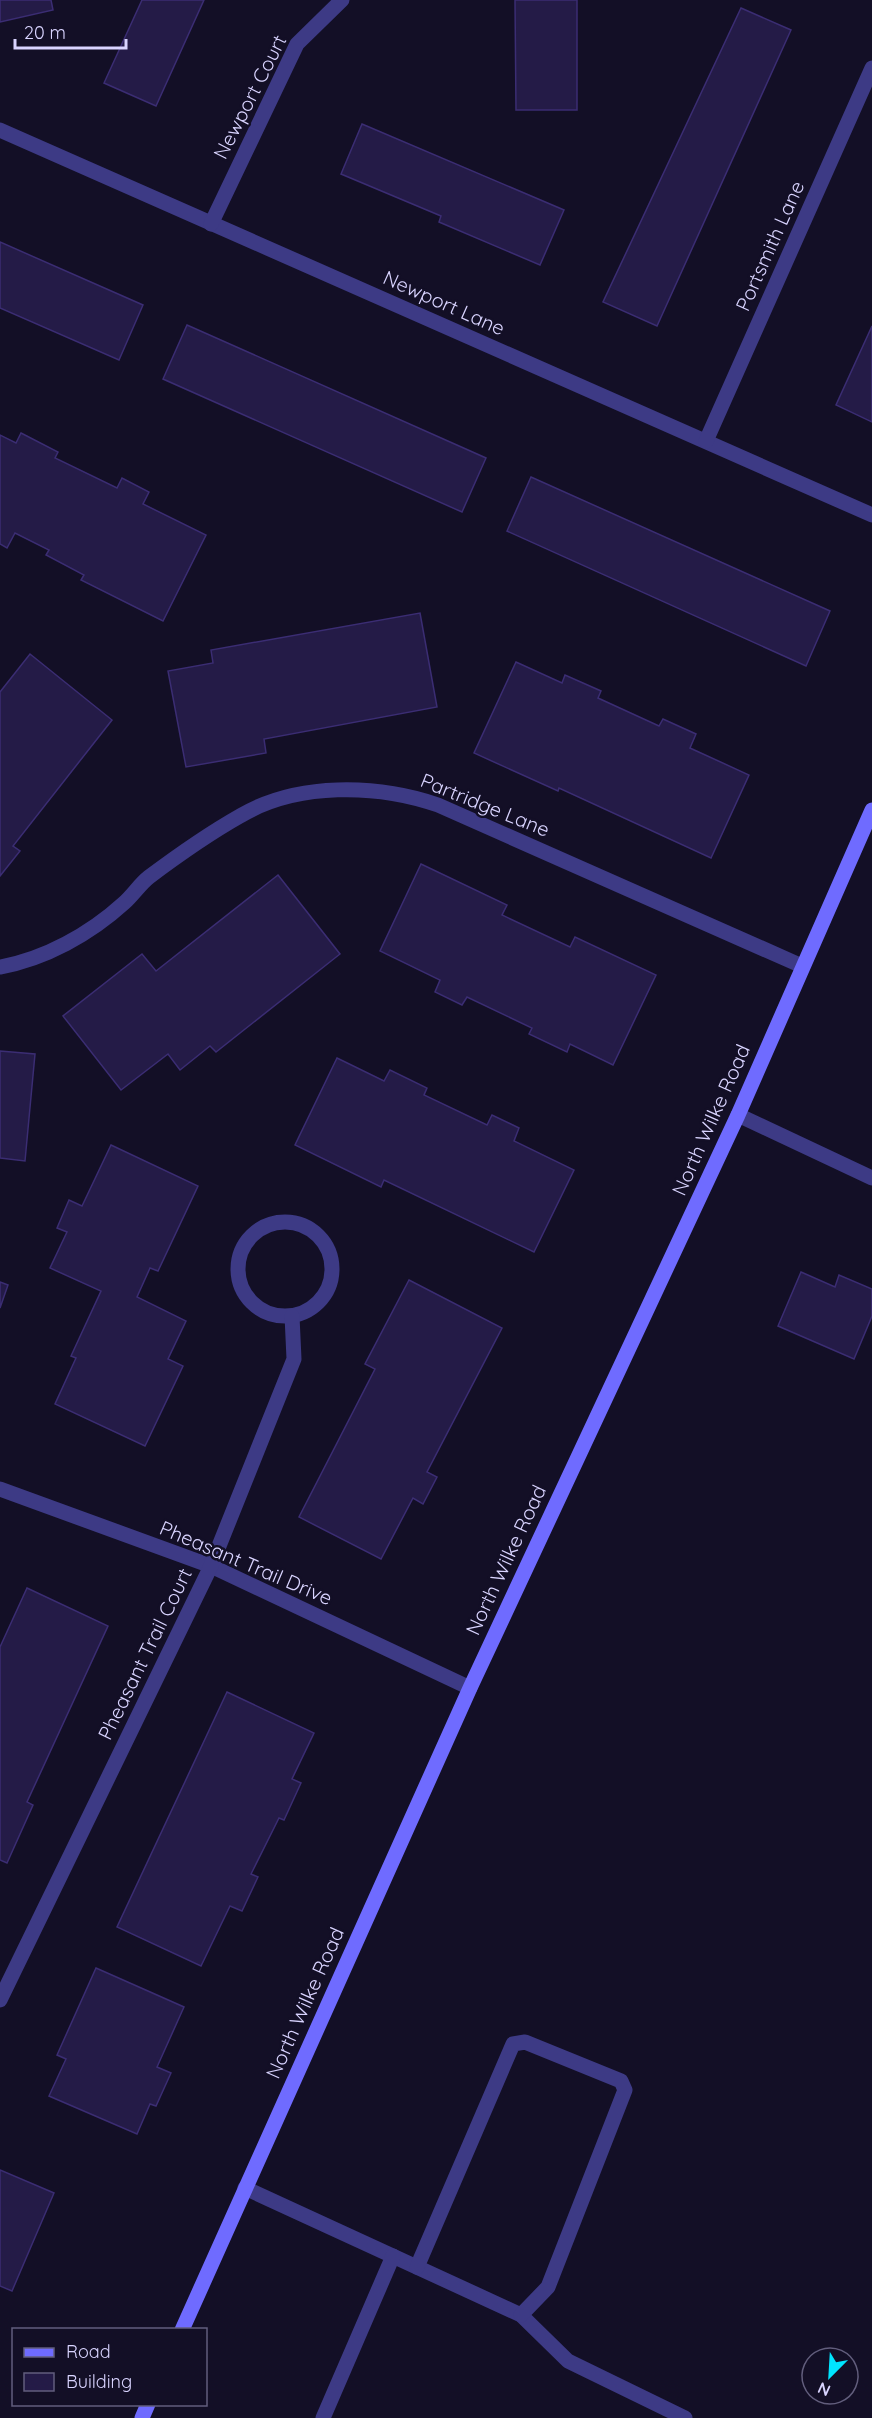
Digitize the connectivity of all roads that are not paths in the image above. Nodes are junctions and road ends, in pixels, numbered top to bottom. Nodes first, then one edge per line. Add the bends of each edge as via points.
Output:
1 (342, 0) edge
2 (872, 68) edge
3 (0, 130) edge
4 (212, 224) junction
5 (706, 441) junction
6 (872, 514) edge
7 (872, 810) edge
8 (802, 966) junction
9 (0, 967) edge
10 (738, 1115) junction
11 (872, 1178) edge
12 (292, 1316) junction
13 (0, 1489) edge
14 (211, 1566) junction
15 (470, 1688) junction
16 (0, 2000) edge
17 (245, 2188) junction
18 (393, 2256) junction
19 (417, 2267) junction
20 (520, 2315) junction
21 (183, 2328) edge
22 (323, 2418) edge
23 (685, 2418) edge

1 - 4 street, Newport Court via 297,44
2 - 5 street, Portsmith Lane
3 - 4 street, Newport Lane
4 - 5 street, Newport Lane
5 - 6 street, Newport Lane
7 - 8 street, North Wilke Road
8 - 9 street, Partridge Lane via 438,805 386,791 344,789 311,792 241,815 148,878 89,931 51,951
8 - 10 street, North Wilke Road
10 - 11 street
10 - 15 street, North Wilke Road
12 - 12 street via 310,1309 325,1295 332,1277 332,1257 323,1239 308,1226 288,1221 268,1224 252,1234 241,1250 237,1270 242,1289 254,1305 272,1314
12 - 14 street, Pheasant Trail Court via 294,1359
13 - 14 street, Pheasant Trail Drive
14 - 15 street, Pheasant Trail Drive
14 - 16 street, Pheasant Trail Court
15 - 17 street, North Wilke Road
17 - 18 street
17 - 21 street, North Wilke Road
18 - 19 street
18 - 22 street
19 - 20 street
19 - 20 street via 513,2044 525,2042 621,2081 625,2090 548,2287
20 - 23 street via 568,2361

